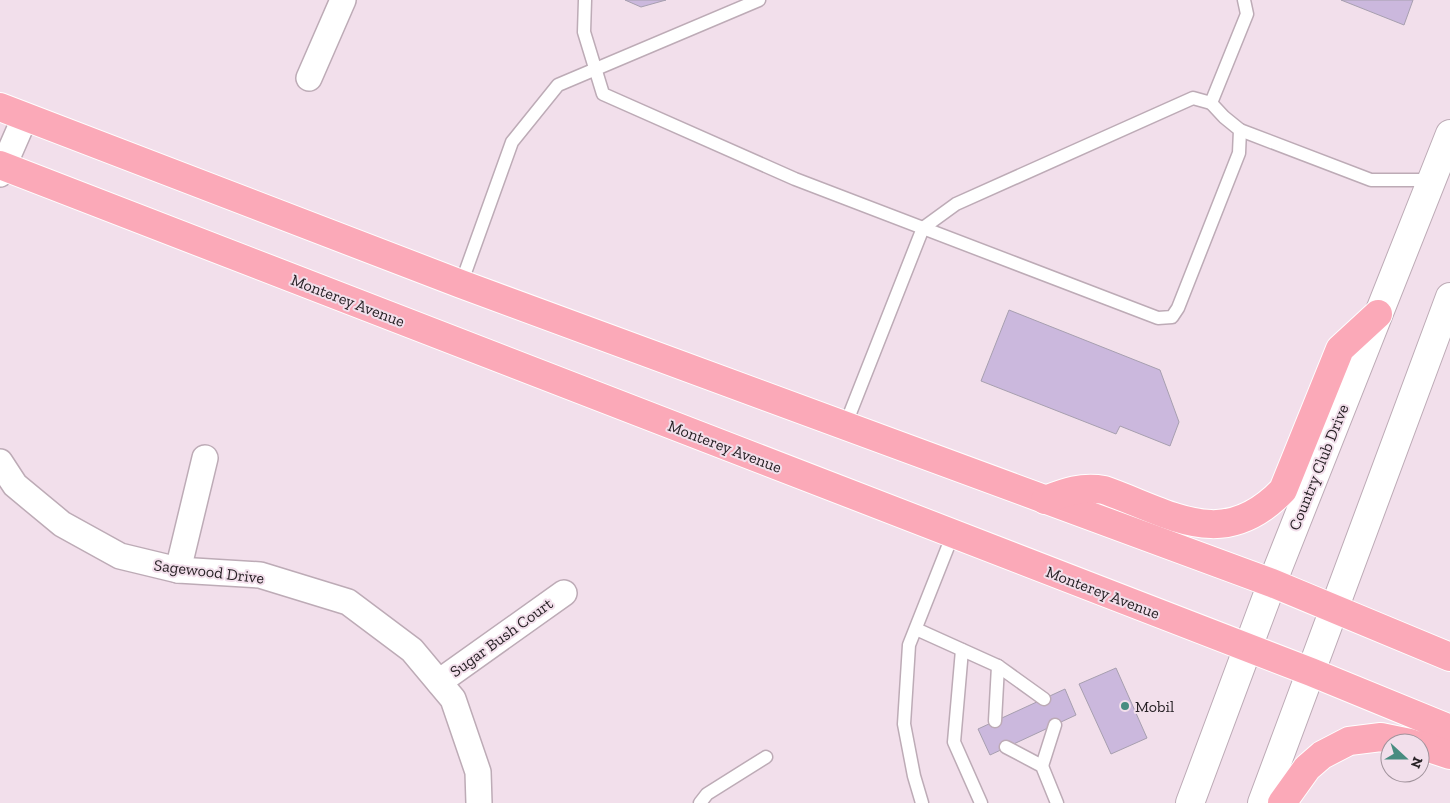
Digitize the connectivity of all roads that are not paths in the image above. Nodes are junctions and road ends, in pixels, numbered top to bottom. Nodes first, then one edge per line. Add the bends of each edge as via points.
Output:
1 (343, 0) edge
2 (585, 0) edge
3 (759, 0) edge
4 (1244, 0) edge
5 (596, 69) junction
6 (309, 78) dead end
7 (1212, 103) junction
8 (12, 112) edge
9 (1240, 130) junction
10 (1450, 134) edge
11 (1, 168) edge
12 (1432, 180) junction
13 (923, 228) junction
14 (461, 284) junction
15 (1450, 298) edge
16 (1378, 314) junction
17 (844, 426) junction
18 (205, 458) dead end
19 (0, 462) edge
20 (1045, 500) junction
21 (953, 534) junction
22 (178, 570) junction
23 (1272, 583) junction
24 (564, 593) dead end
25 (1335, 609) junction
26 (916, 629) junction
27 (1247, 648) junction
28 (962, 650) junction
29 (1450, 657) edge
30 (998, 666) junction
31 (1311, 672) junction
32 (439, 682) junction
33 (1044, 699) dead end
34 (995, 721) dead end
35 (1055, 725) dead end
36 (1450, 729) edge
37 (1380, 736) edge
38 (1006, 747) dead end
39 (1430, 748) edge
40 (1450, 755) edge
41 (766, 757) dead end
42 (1042, 766) junction
43 (479, 803) edge
44 (700, 803) edge
45 (922, 803) edge
46 (981, 803) edge
47 (1056, 803) edge
48 (1190, 803) edge
49 (1262, 803) edge
50 (1282, 803) edge

1 - 6 street
2 - 5 lane via 584,32
3 - 5 lane
4 - 7 lane via 1247,14
5 - 13 lane via 603,94 795,179
5 - 14 lane via 558,85 512,142
7 - 9 lane
7 - 13 lane via 1193,98 956,204
8 - 11 street
8 - 14 main road
9 - 12 lane via 1371,180
9 - 13 lane via 1239,153 1172,317 1158,318
10 - 12 main road, Country Club Drive
11 - 21 main road, Monterey Avenue
12 - 16 main road, Country Club Drive
13 - 17 lane
14 - 17 main road
15 - 25 main road
16 - 20 main road via 1340,349 1283,490 1272,502 1242,520 1205,526 1089,487
16 - 23 main road, Country Club Drive
17 - 20 main road
18 - 22 street
19 - 22 street, Sagewood Drive via 15,485 62,524 120,556
20 - 23 main road
21 - 26 lane
21 - 27 main road, Monterey Avenue
22 - 32 street, Sagewood Drive via 260,575 348,602 412,650
23 - 25 main road
23 - 27 main road, Country Club Drive
24 - 32 street, Sugar Bush Court
25 - 29 main road
25 - 31 main road
26 - 28 lane
26 - 45 lane via 909,645 904,724
27 - 31 main road, Monterey Avenue
27 - 48 main road, Country Club Drive
28 - 30 lane
28 - 46 lane via 954,742
30 - 33 lane
30 - 34 lane
31 - 36 main road, Monterey Avenue
31 - 49 main road
32 - 43 street, Sagewood Drive via 453,699 478,772
35 - 42 lane
37 - 50 main road via 1349,741 1322,755 1307,768
38 - 42 lane
39 - 40 main road
41 - 44 lane via 707,794
42 - 47 lane

